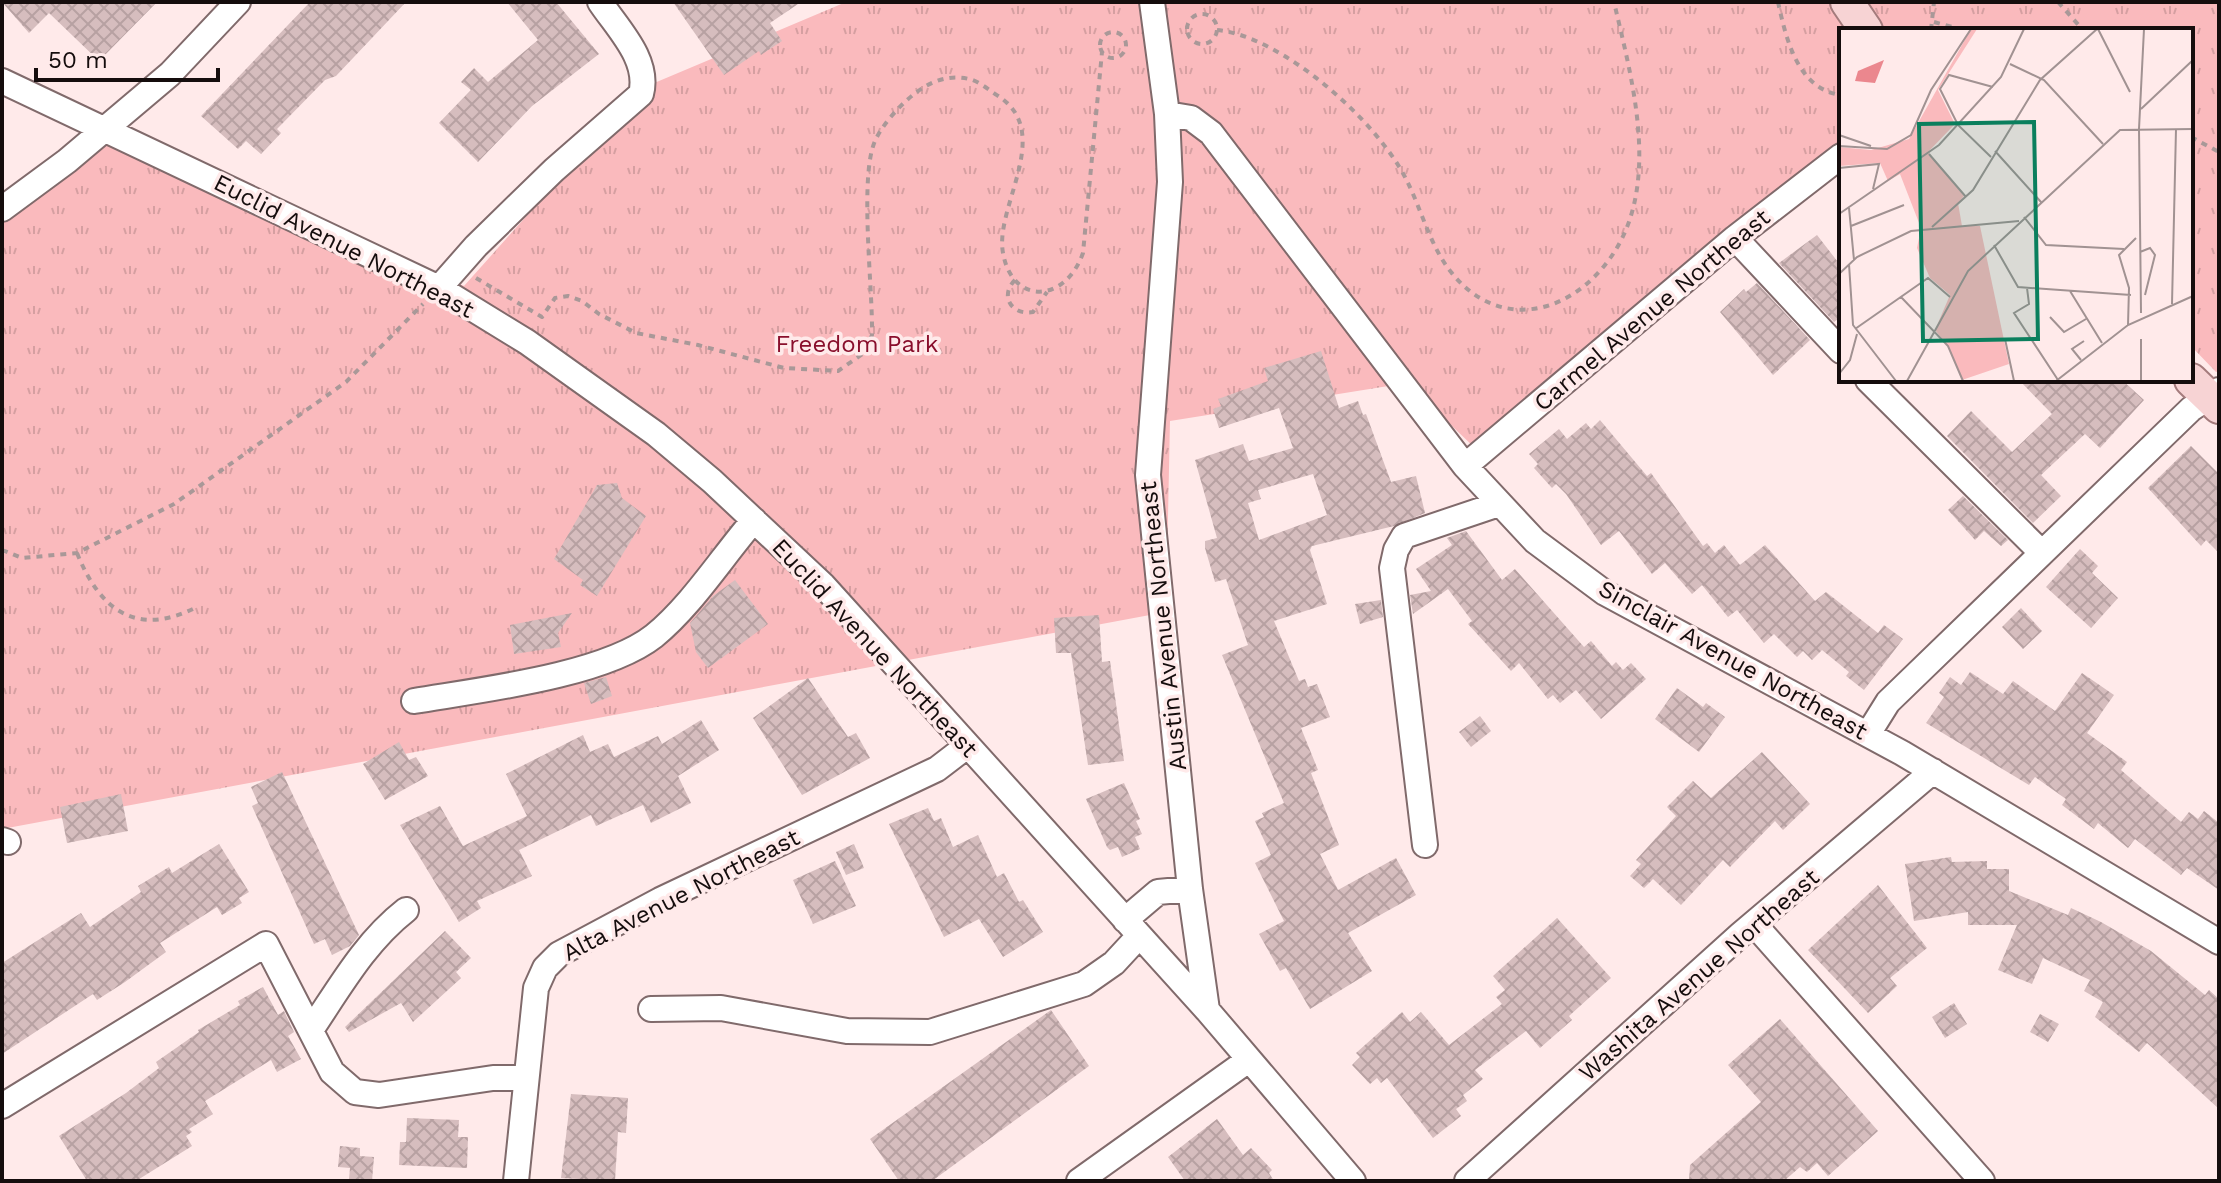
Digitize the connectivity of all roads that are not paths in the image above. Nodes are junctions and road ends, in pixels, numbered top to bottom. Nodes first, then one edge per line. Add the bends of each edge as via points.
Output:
1 (238, 2) edge
2 (600, 2) edge
3 (1152, 2) edge
4 (1847, 2) edge
5 (1865, 28) edge
6 (2, 81) edge
7 (1167, 114) junction
8 (105, 129) junction
9 (1839, 158) edge
10 (2, 209) edge
11 (1735, 238) junction
12 (439, 288) junction
13 (1839, 349) edge
14 (1870, 382) edge
15 (2209, 393) edge
16 (1465, 466) junction
17 (1499, 504) junction
18 (754, 520) junction
19 (2042, 553) junction
20 (414, 701) dead end
21 (1868, 734) junction
22 (967, 746) junction
23 (1933, 771) junction
24 (1425, 845) dead end
25 (1190, 889) junction
26 (406, 910) dead end
27 (1754, 924) junction
28 (1132, 928) junction
29 (2219, 942) edge
30 (651, 1009) dead end
31 (1207, 1010) junction
32 (311, 1030) junction
33 (1247, 1061) junction
34 (526, 1078) junction
35 (2, 1106) edge
36 (516, 1181) edge
37 (1079, 1181) edge
38 (1353, 1181) edge
39 (1467, 1181) edge
40 (1982, 1181) edge

1 - 8 street via 170,74
2 - 12 street via 640,61 645,81 641,94 554,170
3 - 7 street, Austin Avenue Northeast
4 - 5 main road
6 - 8 street, Euclid Avenue Northeast
7 - 16 street, Sinclair Avenue Northeast via 1191,118 1211,133
7 - 25 street, Austin Avenue Northeast via 1170,182 1148,475
8 - 10 street
8 - 12 street, Euclid Avenue Northeast
9 - 11 street, Carmel Avenue Northeast
11 - 13 street
11 - 16 street, Carmel Avenue Northeast
12 - 18 street, Euclid Avenue Northeast via 588,383 678,452
14 - 19 street
15 - 19 street
16 - 17 street, Sinclair Avenue Northeast
17 - 21 street, Sinclair Avenue Northeast via 1535,541 1605,593
17 - 24 street via 1404,536 1392,568
18 - 20 street via 655,635 632,650 543,678
18 - 22 street, Euclid Avenue Northeast via 823,585
19 - 21 street via 1888,702
21 - 23 street, Sinclair Avenue Northeast
22 - 28 street, Euclid Avenue Northeast
22 - 34 street, Alta Avenue Northeast via 937,769 660,900 559,954 536,988
23 - 27 street, Washita Avenue Northeast
23 - 29 street, Sinclair Avenue Northeast
25 - 28 street via 1158,892
25 - 31 street, Austin Avenue Northeast
26 - 32 street via 363,952
27 - 39 street, Washita Avenue Northeast
27 - 40 street
28 - 30 street via 1114,963 1084,984 930,1032 847,1031 721,1008
28 - 31 street, Euclid Avenue Northeast
31 - 33 street, Euclid Avenue Northeast
32 - 34 street via 332,1072 355,1092 379,1095
32 - 35 street via 266,944
33 - 37 street
33 - 38 street, Euclid Avenue Northeast
34 - 36 street, Alta Avenue Northeast

